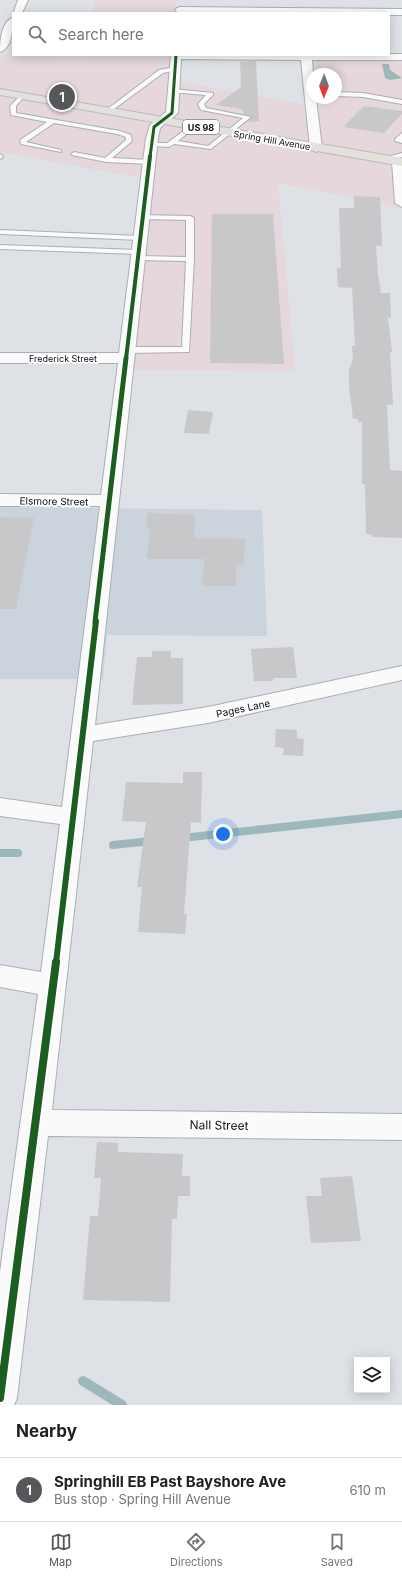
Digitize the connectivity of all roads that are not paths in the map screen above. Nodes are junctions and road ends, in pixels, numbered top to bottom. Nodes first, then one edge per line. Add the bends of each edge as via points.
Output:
1 (23, 0) edge
2 (181, 0) edge
3 (17, 12) edge
4 (180, 12) edge
5 (402, 12) edge
6 (12, 23) edge
7 (0, 49) edge
8 (176, 56) edge
9 (306, 56) joint
10 (402, 57) edge
11 (308, 68) edge
12 (175, 69) junction
13 (174, 91) junction
14 (0, 92) edge
15 (342, 94) edge
16 (22, 96) junction
17 (402, 102) edge
18 (312, 104) edge
19 (108, 111) junction
20 (53, 121) junction
21 (162, 121) junction
22 (193, 126) junction
23 (229, 132) junction
24 (402, 135) edge
25 (176, 139) junction
26 (152, 141) junction
27 (402, 141) edge
28 (316, 148) junction
29 (59, 151) dead end
30 (74, 154) dead end
31 (106, 160) junction
32 (400, 160) edge
33 (150, 162) junction
34 (401, 181) edge
35 (402, 201) edge
36 (142, 217) junction
37 (0, 232) edge
38 (20, 233) junction
39 (140, 238) junction
40 (0, 247) edge
41 (13, 247) junction
42 (138, 255) junction
43 (190, 259) junction
44 (126, 354) junction
45 (0, 358) edge
46 (0, 500) edge
47 (109, 501) junction
48 (402, 674) edge
49 (82, 735) junction
50 (0, 807) edge
51 (72, 817) junction
52 (0, 976) edge
53 (53, 985) junction
54 (35, 1123) junction
55 (402, 1127) edge
56 (0, 1398) edge

1 - 3 street
2 - 4 street
4 - 5 street
6 - 7 street
8 - 12 street
9 - 10 street
9 - 11 street
12 - 13 street
12 - 19 lane via 161,71
13 - 21 street via 172,113
13 - 23 lane via 211,94 201,104 203,109 248,117
14 - 16 main road, Spring Hill Avenue / US 98
15 - 17 lane
16 - 19 main road, Spring Hill Avenue / US 98
16 - 20 lane via 13,106 13,114
18 - 28 street
19 - 21 main road, Spring Hill Avenue / US 98
20 - 29 lane via 22,141
20 - 31 lane via 129,136 129,141
21 - 22 main road, Spring Hill Avenue / US 98
21 - 26 street via 154,127
22 - 23 main road, Spring Hill Avenue / US 98
22 - 25 lane
23 - 25 lane via 209,148
23 - 28 main road, Spring Hill Avenue / US 98
24 - 27 lane via 397,140
25 - 26 lane via 169,145
26 - 33 street
28 - 32 main road, Spring Hill Avenue / US 98
30 - 31 lane
31 - 33 lane
32 - 34 street
33 - 36 street
34 - 35 street
36 - 39 street
36 - 43 lane via 190,218
37 - 38 lane
38 - 39 lane
38 - 41 lane
39 - 42 street
40 - 41 lane
41 - 42 lane
42 - 43 lane
42 - 44 street
43 - 44 lane via 186,350
44 - 45 street, Frederick Street
44 - 47 street
46 - 47 street, Elsmore Street
47 - 49 street
48 - 49 street, Pages Lane via 208,715
49 - 51 street
50 - 51 street
51 - 53 street
52 - 53 street
53 - 54 street
54 - 55 street, Nall Street
54 - 56 street

